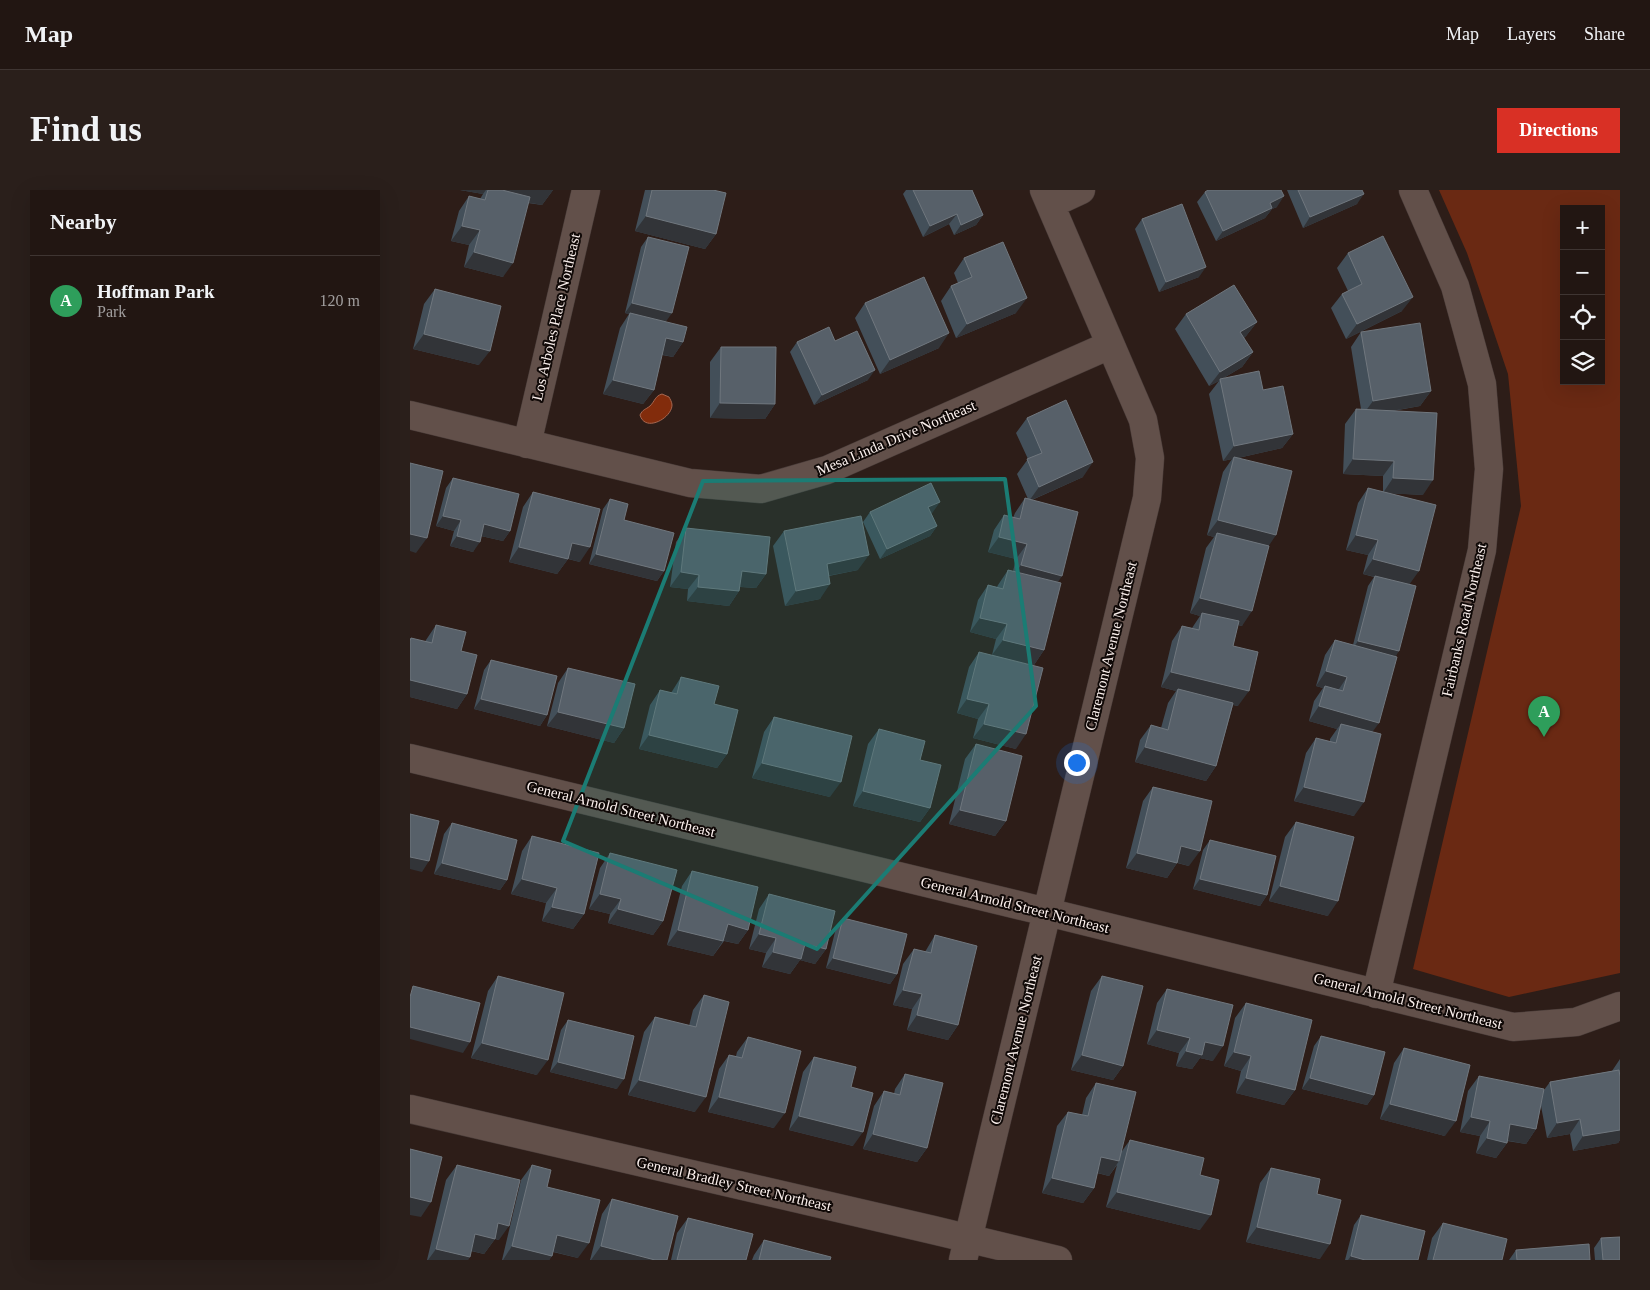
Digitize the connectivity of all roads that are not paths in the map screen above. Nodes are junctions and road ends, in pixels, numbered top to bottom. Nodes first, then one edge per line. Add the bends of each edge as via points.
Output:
1 (586, 190) edge
2 (1080, 190) edge
3 (1413, 190) edge
4 (1048, 197) edge
5 (1110, 345) junction
6 (410, 415) edge
7 (527, 444) junction
8 (410, 758) edge
9 (1046, 912) junction
10 (1376, 994) junction
11 (1620, 1006) edge
12 (410, 1109) edge
13 (966, 1249) edge
14 (1058, 1260) edge

1 - 7 street, Los Arboles Place Northeast
2 - 4 street
3 - 10 street, Fairbanks Road Northeast via 1455,286 1482,384 1489,470 1482,550
4 - 5 street, Claremont Avenue Northeast
5 - 7 street, Mesa Linda Drive Northeast via 826,470 761,489 690,483
5 - 9 street, Claremont Avenue Northeast via 1142,420 1150,458 1147,498
6 - 7 street, Mesa Linda Drive Northeast
8 - 9 street, General Arnold Street Northeast
9 - 10 street, General Arnold Street Northeast
9 - 13 street, Claremont Avenue Northeast
10 - 11 street, General Arnold Street Northeast via 1513,1027 1576,1022
12 - 13 street, General Bradley Street Northeast
13 - 14 street, General Bradley Street Northeast

